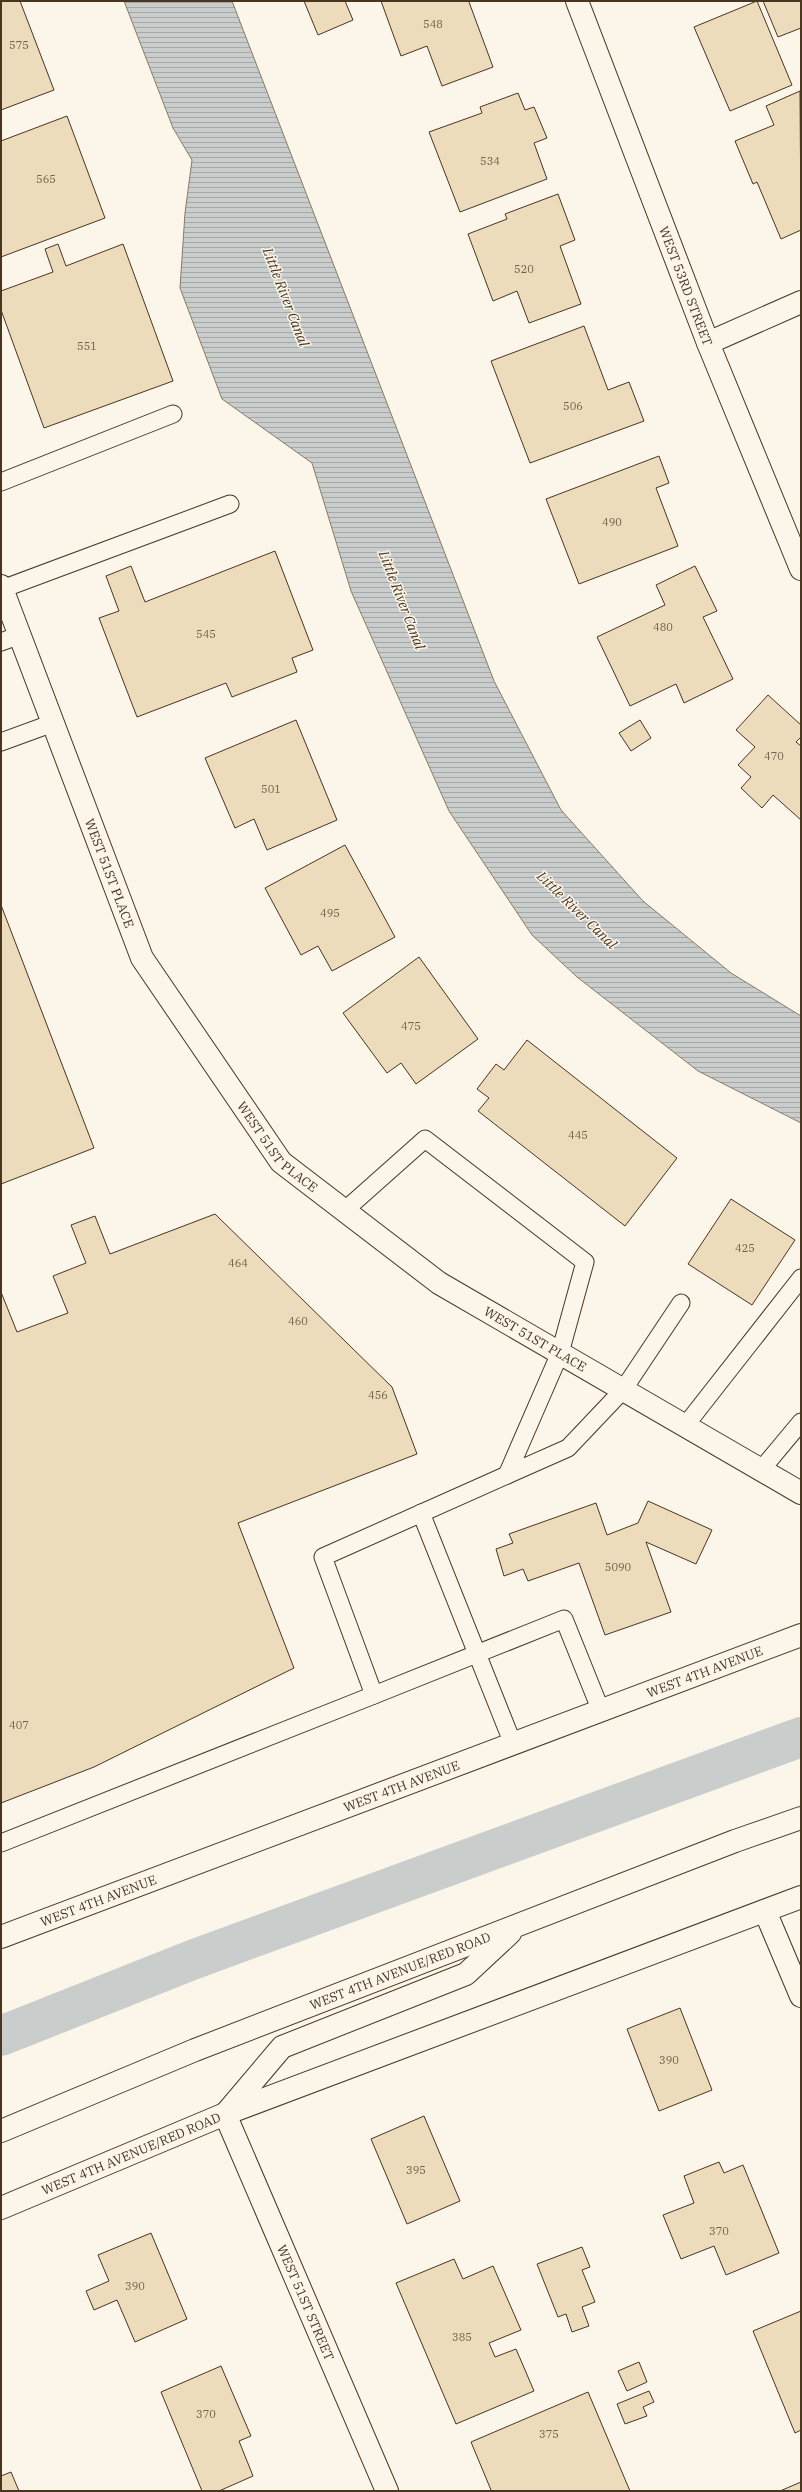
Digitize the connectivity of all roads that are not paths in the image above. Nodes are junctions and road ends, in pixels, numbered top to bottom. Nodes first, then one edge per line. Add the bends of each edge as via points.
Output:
1 (577, 1) edge
2 (801, 302) edge
3 (708, 343) junction
4 (173, 414) dead end
5 (1, 482) edge
6 (230, 504) dead end
7 (801, 569) edge
8 (2, 588) edge
9 (10, 638) edge
10 (53, 723) junction
11 (1, 742) edge
12 (344, 1211) junction
13 (801, 1278) edge
14 (681, 1303) dead end
15 (560, 1353) junction
16 (623, 1390) junction
17 (801, 1422) edge
18 (685, 1426) junction
19 (761, 1470) junction
20 (507, 1475) junction
21 (801, 1493) edge
22 (421, 1513) junction
23 (801, 1635) edge
24 (476, 1654) junction
25 (374, 1695) junction
26 (600, 1711) junction
27 (513, 1744) junction
28 (801, 1818) edge
29 (1, 1843) edge
30 (801, 1898) edge
31 (765, 1911) junction
32 (520, 1924) junction
33 (1, 1937) edge
34 (801, 1996) edge
35 (225, 2114) junction
36 (1, 2131) edge
37 (1, 2208) edge
38 (386, 2491) edge

1 - 3 street, WEST 53RD STREET
2 - 3 street
3 - 7 street, WEST 53RD STREET
4 - 5 lane
6 - 8 lane
8 - 9 street, WEST 51ST PLACE
9 - 10 street, WEST 51ST PLACE
10 - 11 lane
10 - 12 street, WEST 51ST PLACE via 142,958 281,1162
12 - 15 street, WEST 51ST PLACE via 439,1283
12 - 15 lane via 425,1139 585,1262
13 - 18 lane
14 - 16 lane
15 - 16 street, WEST 51ST PLACE
15 - 20 lane
16 - 18 street, WEST 51ST PLACE
16 - 20 lane via 568,1448
17 - 19 lane
18 - 19 street, WEST 51ST PLACE
19 - 21 street, WEST 51ST PLACE
20 - 22 lane
22 - 24 lane
22 - 25 lane via 323,1557
23 - 26 street, WEST 4TH AVENUE
24 - 25 lane
24 - 26 lane via 564,1619
24 - 27 lane
25 - 29 lane
26 - 27 street, WEST 4TH AVENUE
27 - 33 street, WEST 4TH AVENUE
28 - 32 street, WEST 4TH AVENUE/RED ROAD
30 - 31 street, WEST 4TH AVENUE/RED ROAD
31 - 34 street
31 - 35 street, WEST 4TH AVENUE/RED ROAD
32 - 35 street via 466,1974 282,2047
32 - 36 street, WEST 4TH AVENUE/RED ROAD via 195,2050
35 - 37 street, WEST 4TH AVENUE/RED ROAD
35 - 38 street, WEST 51ST STREET

